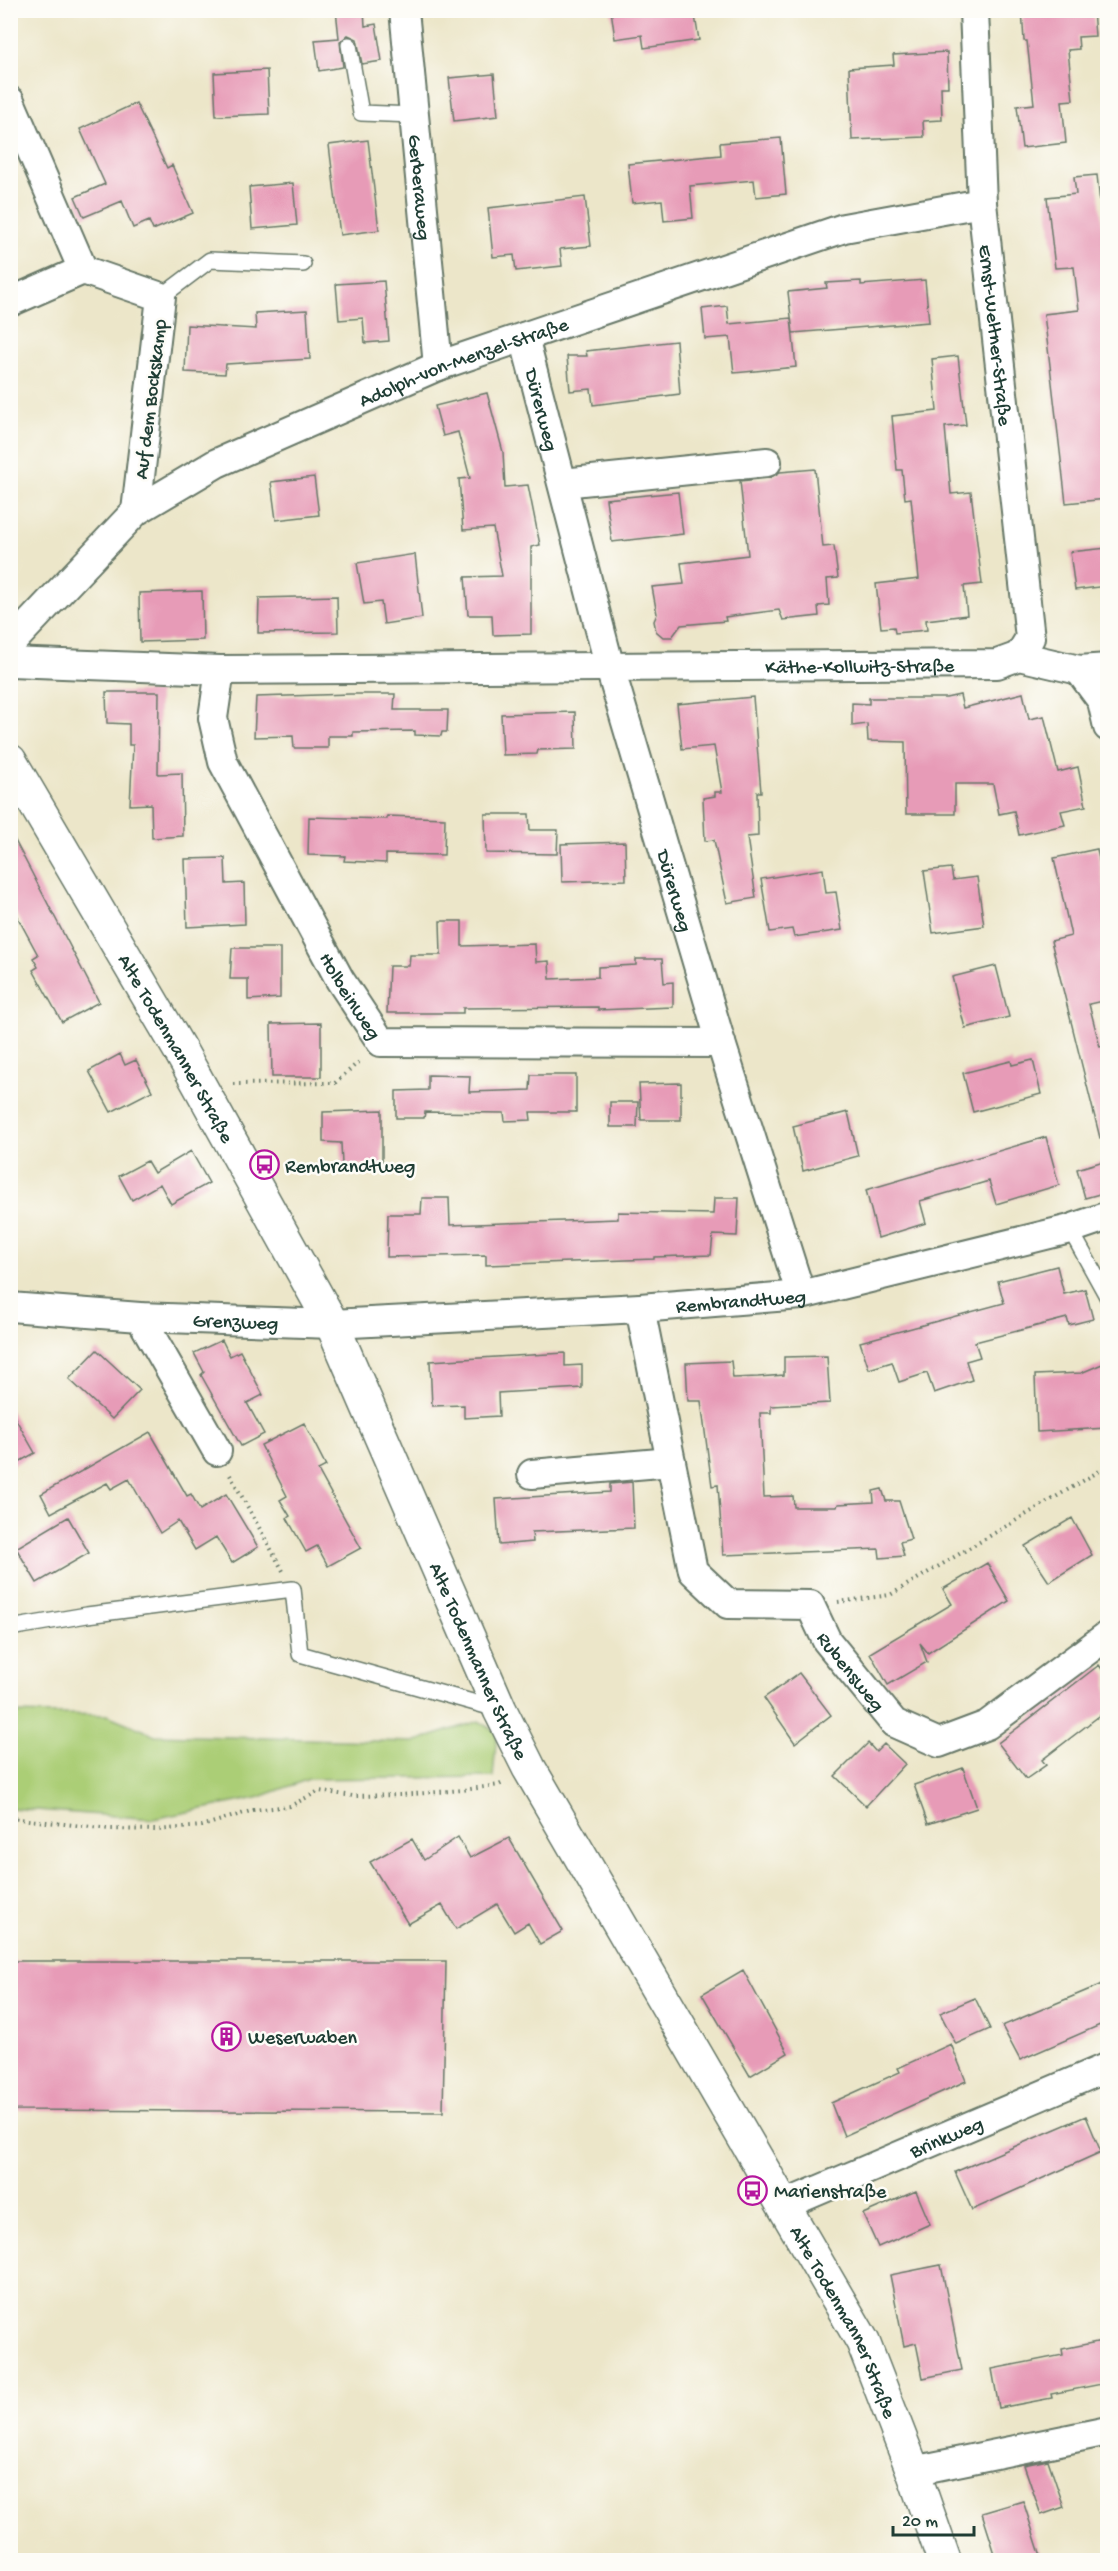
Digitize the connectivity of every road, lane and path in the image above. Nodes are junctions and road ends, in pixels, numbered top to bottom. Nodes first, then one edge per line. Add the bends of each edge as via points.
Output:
1 (404, 10) edge
2 (974, 10) edge
3 (349, 45) dead end
4 (10, 101) edge
5 (414, 114) junction
6 (982, 203) junction
7 (303, 264) dead end
8 (83, 270) junction
9 (161, 297) junction
10 (10, 302) edge
11 (524, 337) junction
12 (438, 366) junction
13 (767, 462) dead end
14 (563, 483) junction
15 (136, 511) junction
16 (10, 644) edge
17 (1019, 656) junction
18 (10, 662) edge
19 (609, 668) junction
20 (1107, 668) edge
21 (220, 670) junction
22 (1079, 670) junction
23 (1106, 707) edge
24 (10, 760) edge
25 (381, 1042) junction
26 (721, 1043) junction
27 (204, 1093) junction
28 (1107, 1216) edge
29 (1070, 1229) junction
30 (801, 1295) junction
31 (1107, 1298) edge
32 (10, 1308) edge
33 (640, 1308) junction
34 (140, 1317) junction
35 (332, 1324) junction
36 (217, 1451) joint
37 (671, 1462) junction
38 (1107, 1466) edge
39 (532, 1474) dead end
40 (293, 1589) junction
41 (810, 1605) junction
42 (10, 1628) edge
43 (1107, 1635) edge
44 (500, 1710) junction
45 (529, 1768) junction
46 (10, 1818) edge
47 (1107, 2067) edge
48 (784, 2205) junction
49 (1107, 2430) edge
50 (913, 2471) junction
51 (944, 2560) edge

1 - 5 street, Gerberaweg
2 - 6 street, Ernst-Weltner-Straße
3 - 5 lane via 361,113
4 - 8 street
5 - 12 street, Gerberaweg
6 - 11 street, Adolph-von-Menzel-Straße via 844,228
6 - 17 street, Ernst-Weltner-Straße via 1030,638
7 - 9 lane via 210,260
8 - 9 street, Auf dem Bockskamp
8 - 10 street
9 - 15 street, Auf dem Bockskamp
11 - 12 street, Adolph-von-Menzel-Straße
11 - 14 street, Dürerweg
12 - 15 street, Adolph-von-Menzel-Straße via 217,463
13 - 14 street
14 - 19 street, Dürerweg
15 - 16 street, Adolph-von-Menzel-Straße
17 - 19 street, Käthe-Kollwitz-Straße via 997,664
17 - 22 street, Käthe-Kollwitz-Straße
18 - 21 street
19 - 21 street
19 - 26 street, Dürerweg
20 - 22 street, Käthe-Kollwitz-Straße
21 - 25 street, Holbeinweg via 213,718 223,762 340,980
22 - 23 street
24 - 27 street, Alte Todenmanner Straße
25 - 26 street, Holbeinweg
25 - 27 path via 335,1083 238,1082
26 - 30 street, Dürerweg
27 - 35 street, Alte Todenmanner Straße
28 - 29 street, Rembrandtweg
29 - 30 street, Rembrandtweg
29 - 31 lane
30 - 33 street, Rembrandtweg
32 - 34 street, Grenzweg
33 - 35 street, Rembrandtweg
33 - 37 street, Rubensweg
34 - 35 street, Grenzweg
34 - 36 street
35 - 44 street, Alte Todenmanner Straße
36 - 40 path
37 - 39 street
37 - 41 street, Rubensweg via 693,1570 728,1604
38 - 41 path via 890,1595
40 - 42 lane
40 - 44 lane via 300,1654
41 - 43 street, Rubensweg via 827,1641 894,1723 939,1743 987,1725
44 - 45 street, Alte Todenmanner Straße
45 - 46 path via 499,1785 463,1790 365,1796 319,1791 290,1806 254,1810 202,1826 110,1829
45 - 48 street, Alte Todenmanner Straße
47 - 48 street, Brinkweg
48 - 50 street, Alte Todenmanner Straße via 862,2342
49 - 50 street
50 - 51 street, Alte Todenmanner Straße

